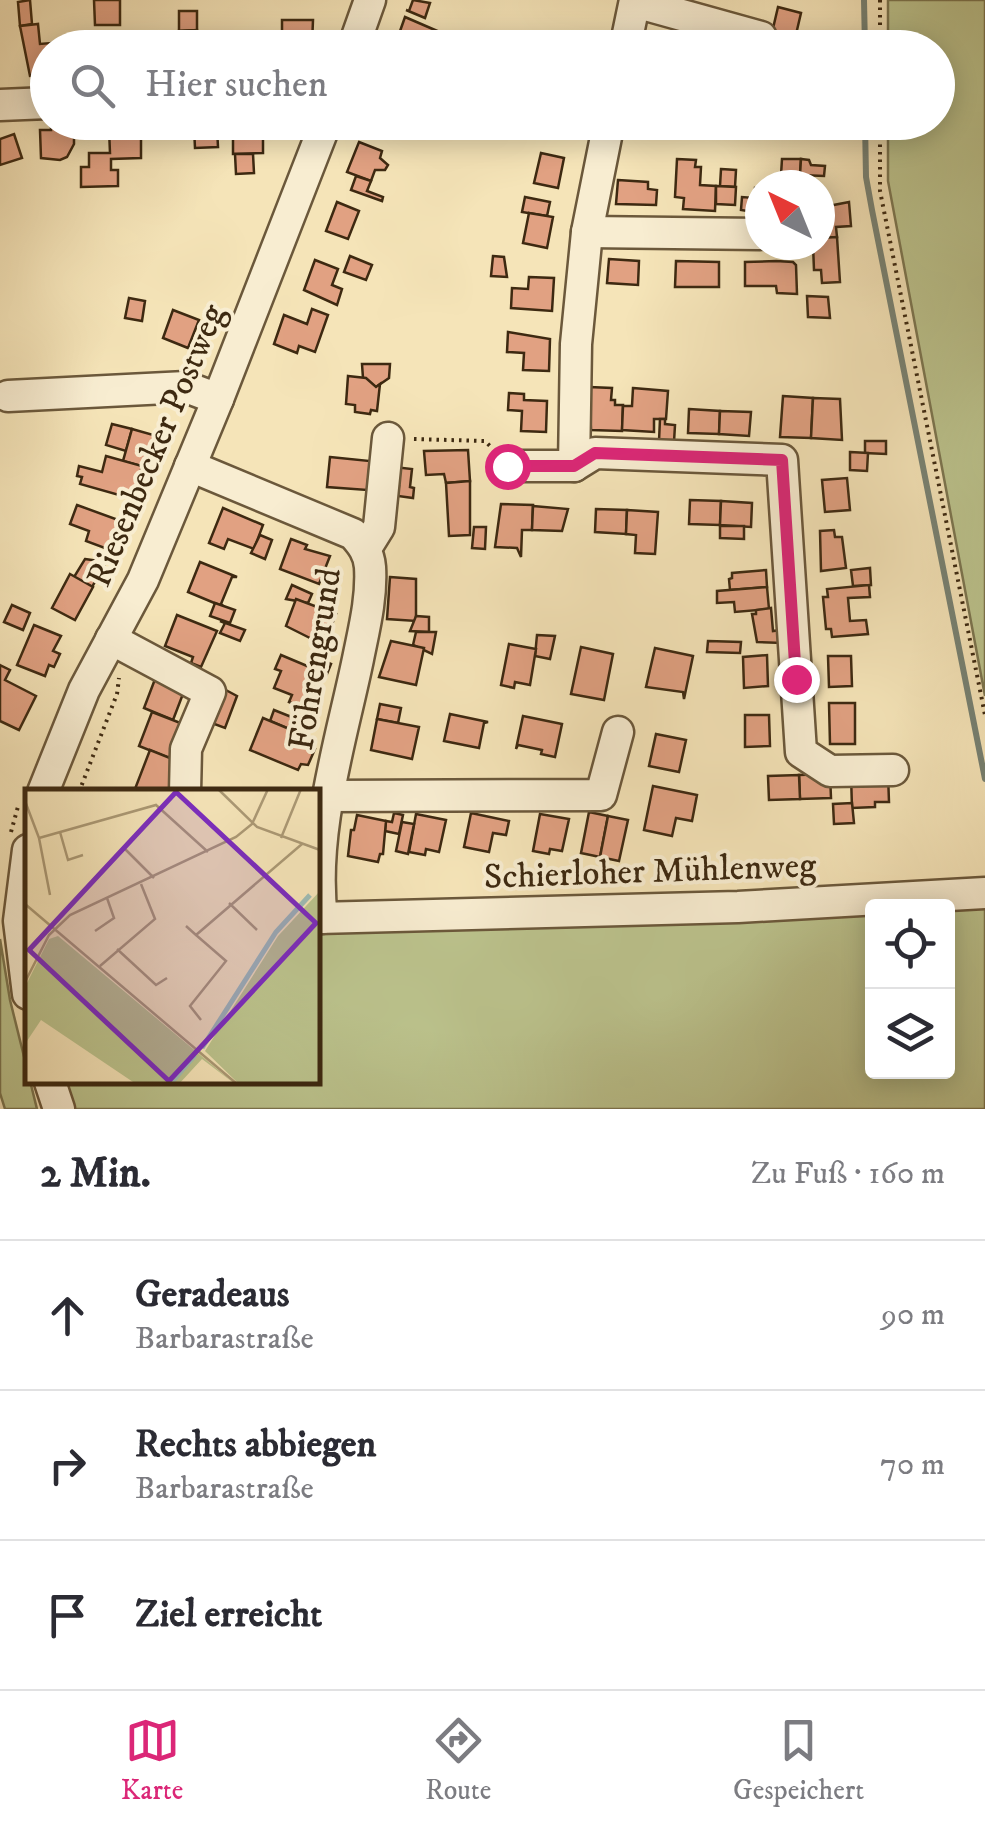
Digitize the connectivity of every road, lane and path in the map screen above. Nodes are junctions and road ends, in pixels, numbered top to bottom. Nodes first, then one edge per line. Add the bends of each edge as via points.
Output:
1 (370, 0) edge
2 (880, 0) edge
3 (635, 1) edge
4 (360, 30) edge
5 (629, 30) edge
6 (736, 30) edge
7 (880, 30) edge
8 (30, 103) edge
9 (0, 105) edge
10 (319, 140) edge
11 (605, 140) edge
12 (880, 140) edge
13 (587, 232) junction
14 (745, 234) edge
15 (8, 396) dead end
16 (218, 398) junction
17 (388, 438) joint
18 (190, 466) junction
19 (507, 466) joint
20 (574, 466) junction
21 (366, 548) junction
22 (111, 638) junction
23 (985, 715) edge
24 (618, 732) dead end
25 (893, 770) dead end
26 (45, 789) edge
27 (186, 789) edge
28 (330, 796) junction
29 (320, 854) edge
30 (25, 868) edge
31 (985, 894) edge
32 (320, 918) edge
33 (16, 920) edge
34 (25, 976) edge
35 (51, 1084) edge
36 (59, 1109) edge

1 - 4 street
2 - 7 path
3 - 5 street
3 - 6 street
8 - 9 street
10 - 16 street, Riesenbecker Postweg
11 - 13 street
12 - 23 path via 880,191
13 - 14 street
13 - 20 street
15 - 16 street via 186,386
16 - 18 street, Riesenbecker Postweg
17 - 19 path via 485,440
17 - 21 street via 379,527
18 - 21 street, Föhrengrund via 353,534
18 - 22 street, Riesenbecker Postweg
19 - 20 street
20 - 25 street via 595,453 782,460 801,752 830,771
21 - 28 street, Föhrengrund via 367,612
22 - 26 street, Riesenbecker Postweg
22 - 27 street via 210,692 186,749
24 - 28 street, Föhrengrund via 601,795
28 - 29 street, Föhrengrund
30 - 33 street
31 - 32 street, Schierloher Mühlenweg
33 - 34 street
35 - 36 street

